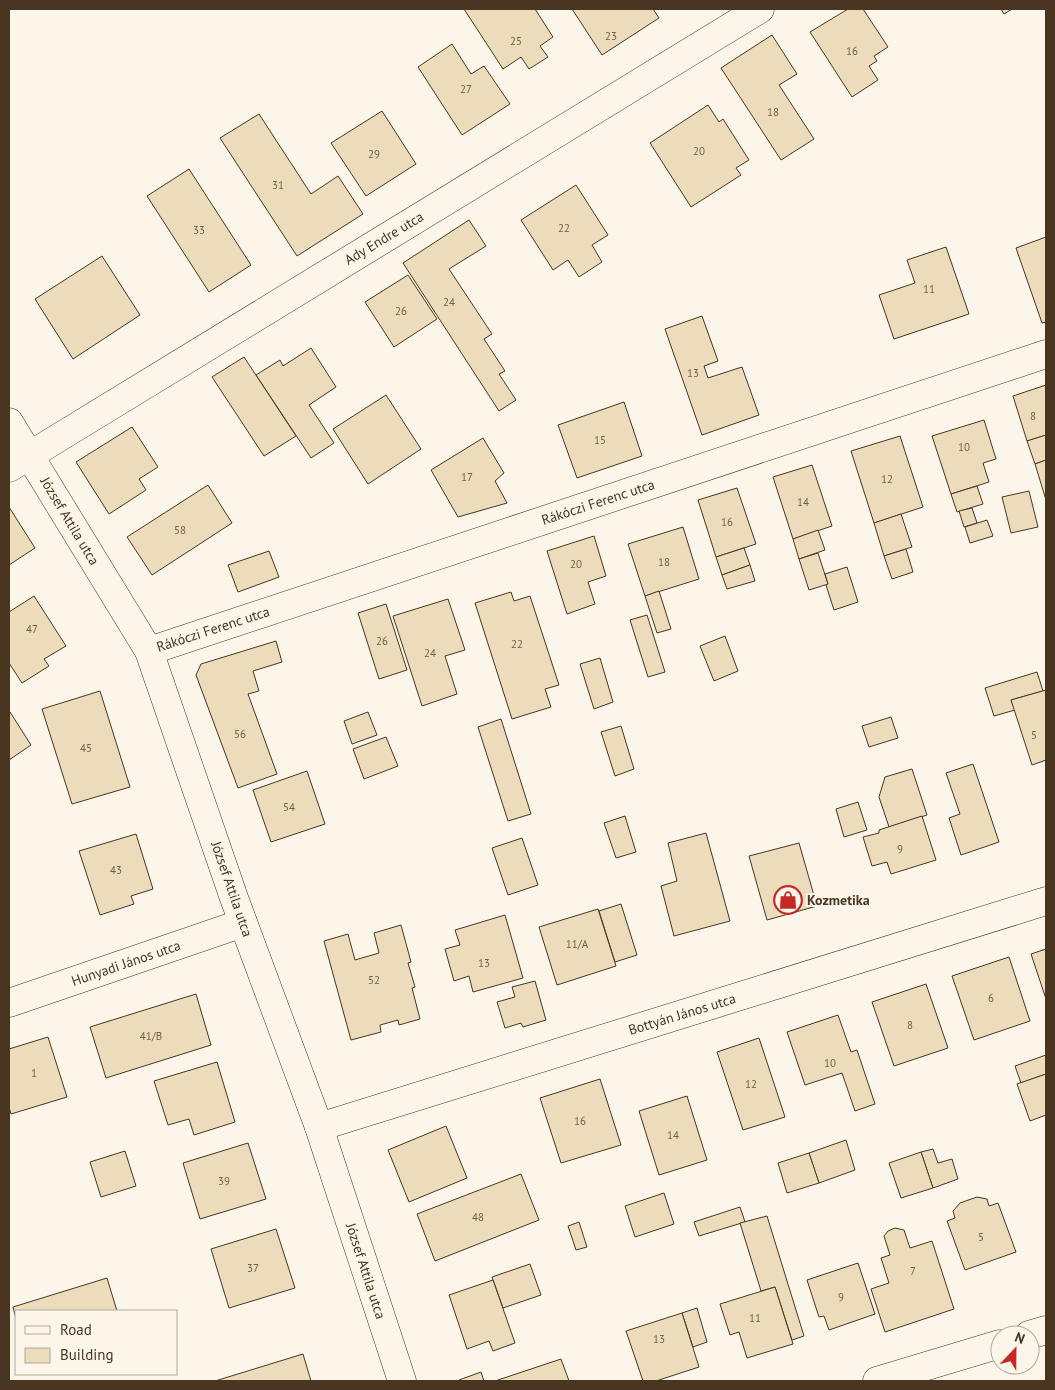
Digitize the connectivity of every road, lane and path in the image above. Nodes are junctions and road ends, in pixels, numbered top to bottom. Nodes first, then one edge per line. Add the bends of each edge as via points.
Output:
1 (760, 9) edge
2 (1046, 354) edge
3 (9, 422) edge
4 (19, 462) edge
5 (149, 650) junction
6 (1046, 901) edge
7 (243, 923) junction
8 (9, 1003) edge
9 (318, 1127) junction
10 (990, 1347) edge
11 (402, 1381) edge
12 (877, 1381) edge

1 - 4 street, Ady Endre utca
2 - 5 street, Rákóczi Ferenc utca
3 - 4 street, József Attila utca
4 - 5 street, József Attila utca
5 - 7 street, József Attila utca
6 - 9 street, Bottyán János utca
7 - 8 street, Hunyadi János utca
7 - 9 street, József Attila utca
9 - 11 street, József Attila utca
10 - 12 street

